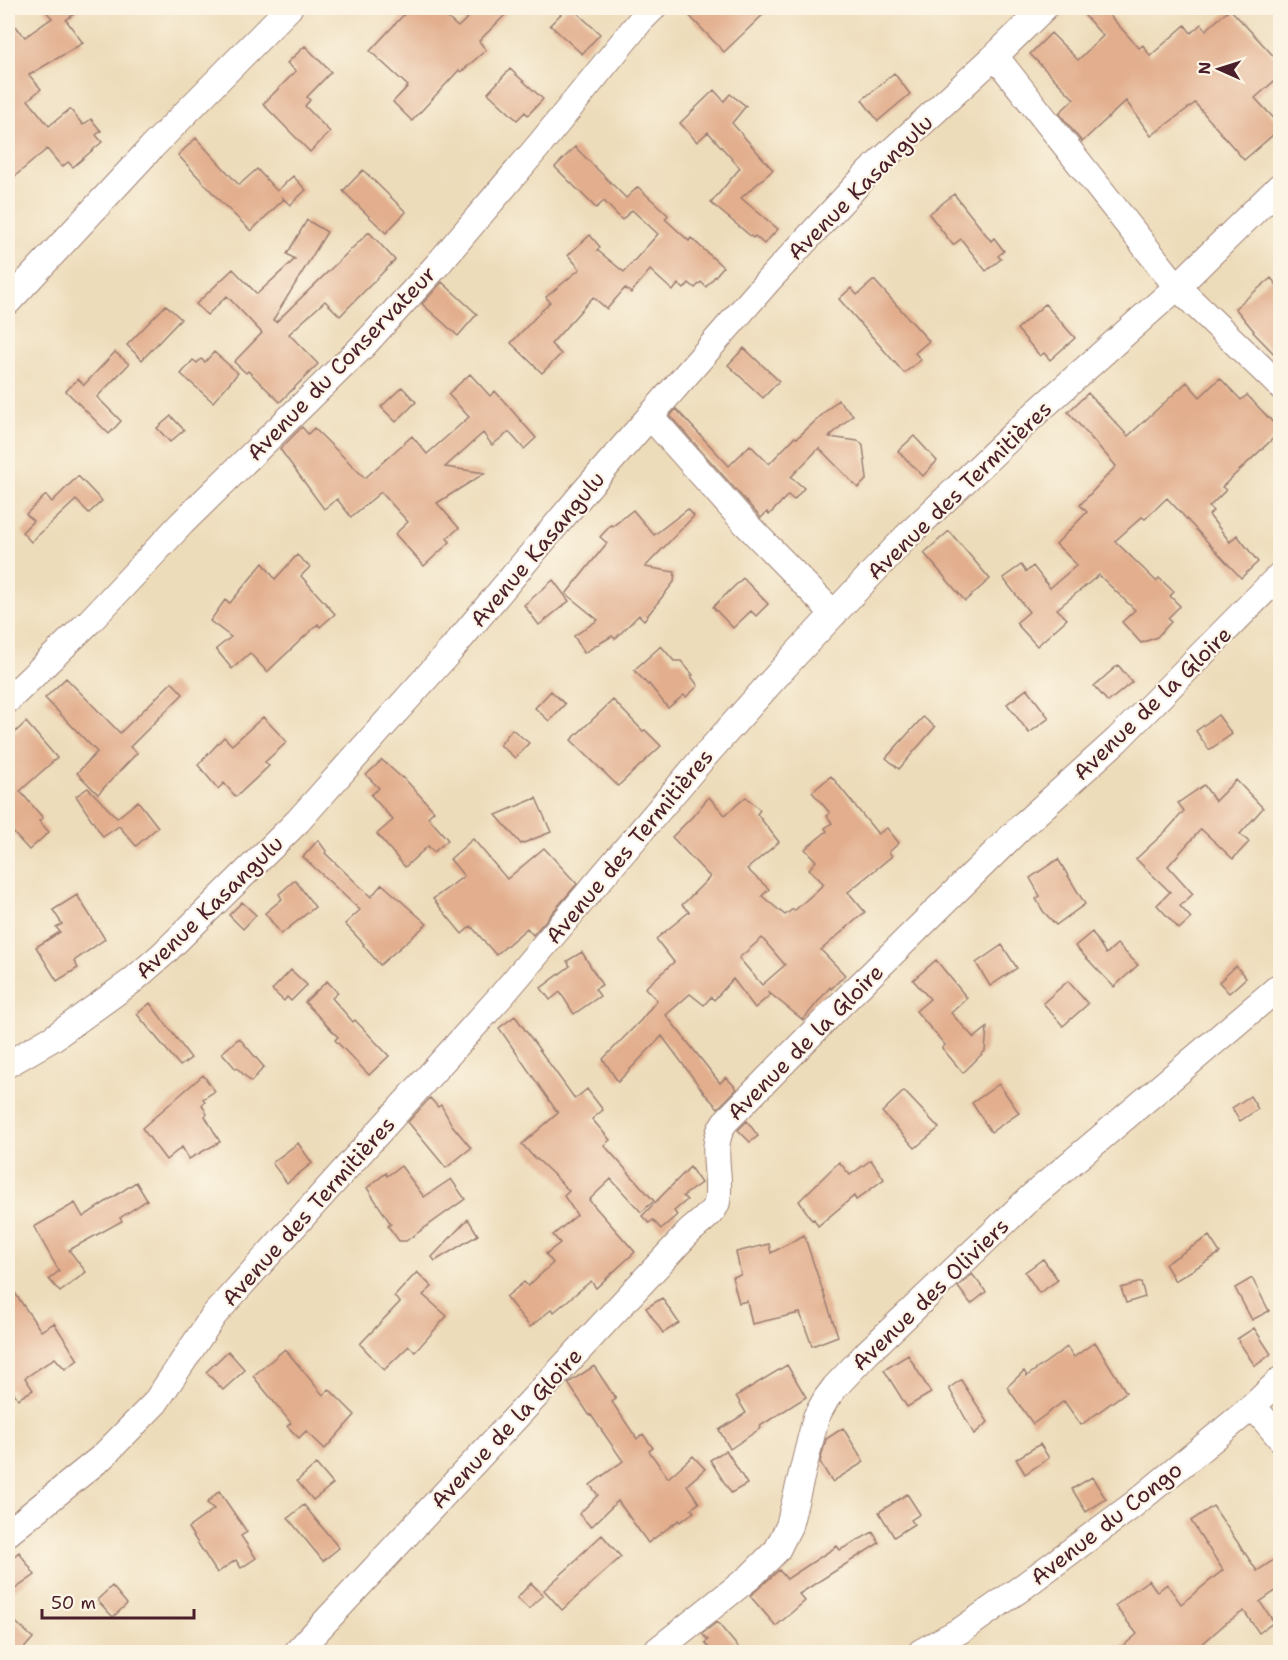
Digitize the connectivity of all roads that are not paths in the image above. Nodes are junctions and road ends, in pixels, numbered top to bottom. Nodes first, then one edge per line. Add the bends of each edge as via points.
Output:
1 (289, 8) edge
2 (653, 8) edge
3 (1044, 8) edge
4 (995, 56) junction
5 (1281, 186) edge
6 (1178, 287) junction
7 (8, 302) edge
8 (1281, 386) edge
9 (650, 416) junction
10 (1281, 575) edge
11 (834, 614) junction
12 (8, 700) edge
13 (1281, 986) edge
14 (8, 1064) edge
15 (1281, 1380) edge
16 (1253, 1406) junction
17 (1281, 1438) edge
18 (8, 1533) edge
19 (297, 1653) edge
20 (655, 1653) edge
21 (921, 1653) edge

1 - 7 street
2 - 12 street, Avenue du Conservateur via 440,263 363,346
3 - 4 street, Avenue Kasangulu
4 - 6 street
4 - 9 street, Avenue Kasangulu via 869,172
5 - 6 street, Avenue des Termitières
6 - 8 street
6 - 11 street, Avenue des Termitières via 972,472
9 - 11 street via 746,524
9 - 14 street, Avenue Kasangulu via 451,650 298,821 132,981 53,1038
10 - 19 street, Avenue de la Gloire via 725,1122 716,1142 719,1193 709,1214
11 - 18 street, Avenue des Termitières via 702,759 502,995 214,1315 155,1403 102,1456
13 - 20 street, Avenue des Oliviers via 1031,1197 835,1387 816,1417 789,1526 777,1550 751,1576
15 - 16 street, Avenue du Congo
16 - 17 street
16 - 21 street, Avenue du Congo via 1133,1505 963,1629

